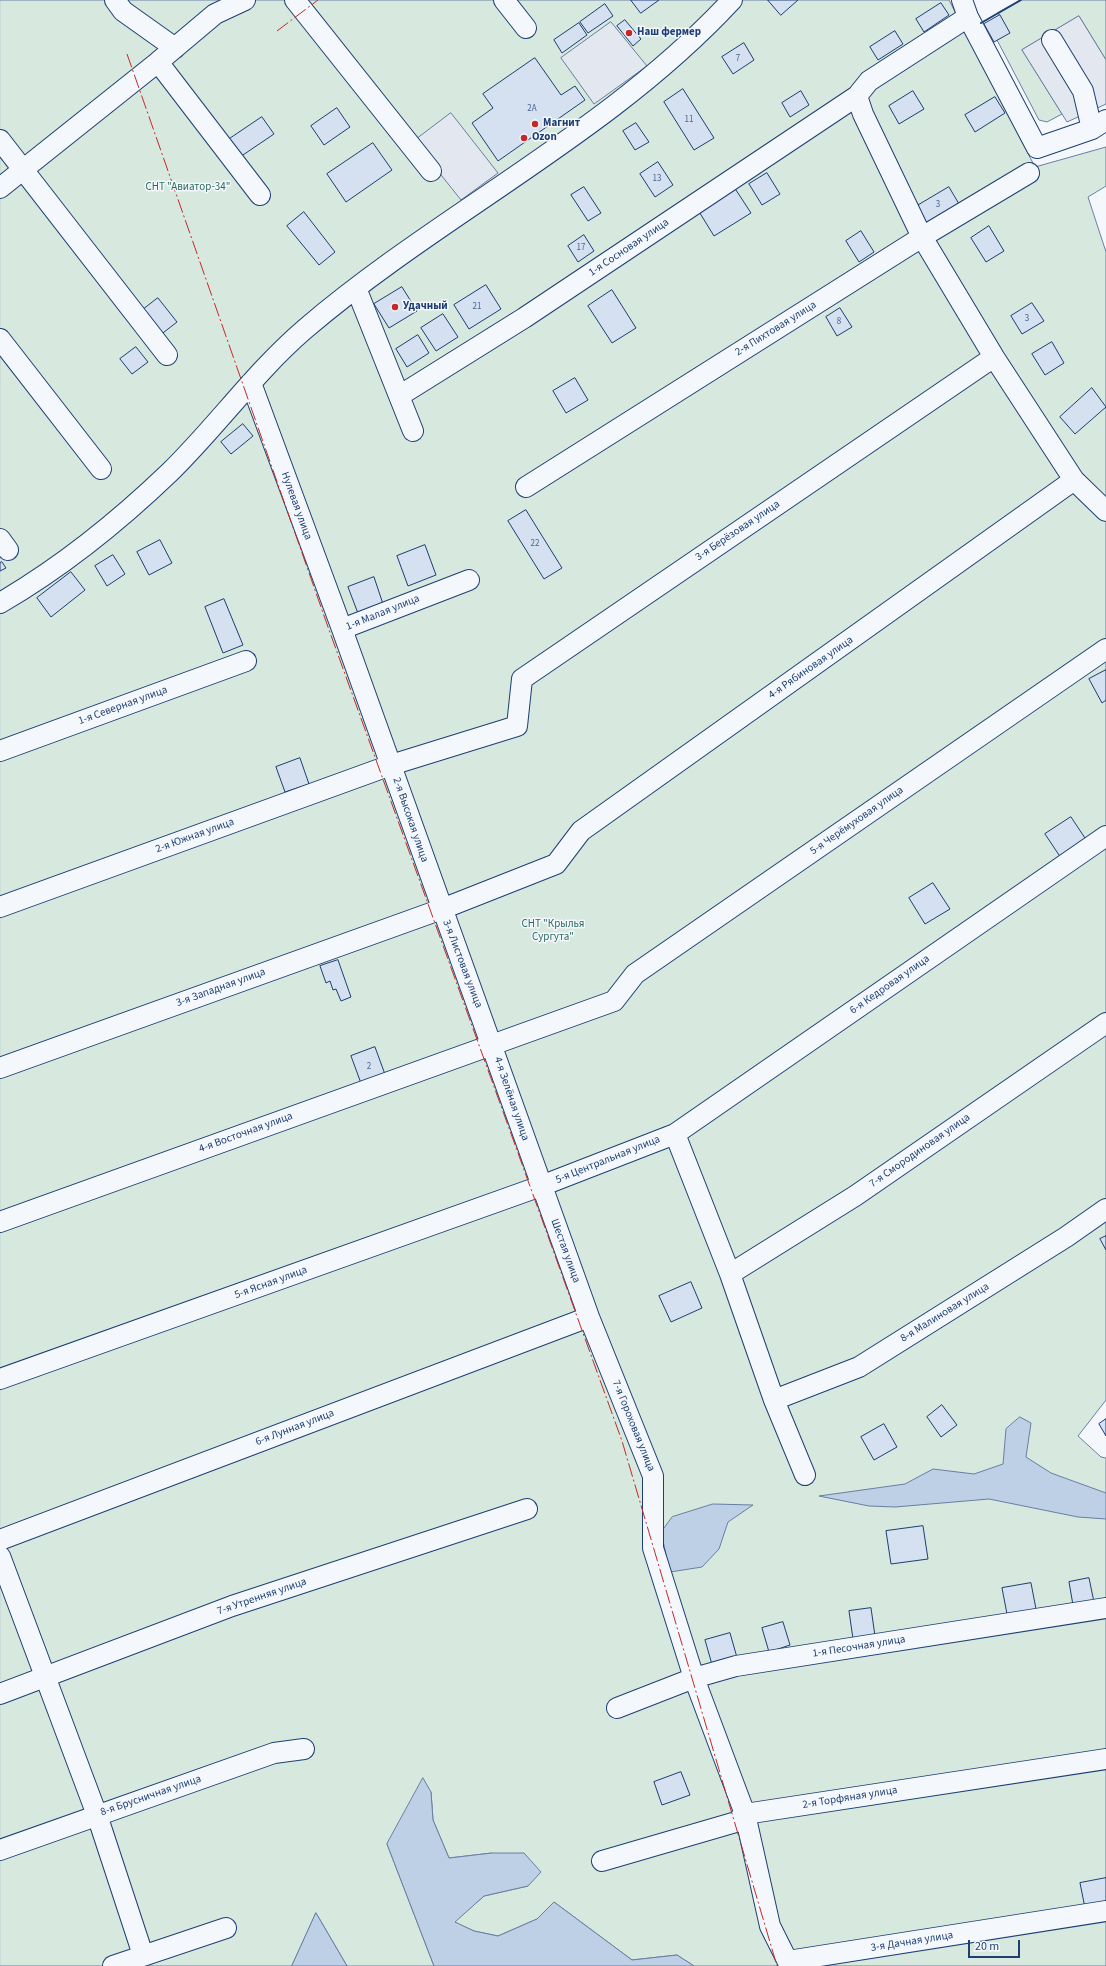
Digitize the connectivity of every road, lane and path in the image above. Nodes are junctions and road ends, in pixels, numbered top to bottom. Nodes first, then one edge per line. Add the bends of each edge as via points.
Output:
1 (115, 0) edge
2 (245, 0) edge
3 (295, 0) edge
4 (504, 0) edge
5 (732, 0) edge
6 (965, 5) edge
7 (526, 28) dead end
8 (1052, 40) dead end
9 (175, 48) junction
10 (158, 62) junction
11 (857, 96) junction
12 (1101, 126) edge
13 (0, 140) edge
14 (23, 170) junction
15 (431, 171) dead end
16 (1029, 173) dead end
17 (0, 188) edge
18 (260, 194) dead end
19 (922, 237) junction
20 (356, 288) junction
21 (0, 339) edge
22 (168, 354) dead end
23 (994, 357) junction
24 (251, 383) junction
25 (399, 396) junction
26 (413, 431) dead end
27 (101, 469) dead end
28 (1074, 480) junction
29 (526, 487) dead end
30 (1106, 512) edge
31 (469, 580) dead end
32 (0, 603) edge
33 (342, 629) junction
34 (1106, 649) edge
35 (246, 660) dead end
36 (517, 726) joint
37 (0, 751) edge
38 (391, 765) junction
39 (1106, 836) edge
40 (556, 864) joint
41 (0, 907) edge
42 (442, 909) junction
43 (614, 1000) joint
44 (1106, 1023) edge
45 (492, 1044) junction
46 (0, 1068) edge
47 (675, 1134) junction
48 (541, 1186) junction
49 (1106, 1209) edge
50 (0, 1222) edge
51 (730, 1274) junction
52 (589, 1317) junction
53 (0, 1379) edge
54 (774, 1400) junction
55 (805, 1475) dead end
56 (527, 1509) dead end
57 (0, 1540) edge
58 (0, 1556) edge
59 (1106, 1608) edge
60 (46, 1677) junction
61 (694, 1678) junction
62 (0, 1694) edge
63 (617, 1708) dead end
64 (304, 1749) dead end
65 (1106, 1759) edge
66 (745, 1814) junction
67 (97, 1815) junction
68 (0, 1850) edge
69 (602, 1861) dead end
70 (1106, 1911) edge
71 (226, 1928) dead end
72 (142, 1955) junction
73 (789, 1964) edge
74 (113, 1966) edge

1 - 9 street via 123,10
2 - 9 street via 215,14
3 - 15 street
4 - 7 street
5 - 20 street via 708,26 633,92
6 - 11 street, 1-я Сосновая улица via 869,81
6 - 12 street via 1037,148
8 - 12 street
9 - 10 street
10 - 14 street
10 - 18 street
11 - 19 street via 863,114
11 - 25 street, 1-я Сосновая улица via 524,318
13 - 14 street
14 - 17 street
14 - 22 street
16 - 19 street, 2-я Пихтовая улица
19 - 23 street
19 - 29 street, 2-я Пихтовая улица
20 - 24 street via 303,330
20 - 25 street
21 - 27 street
23 - 28 street
23 - 36 street, 3-я Берёзовая улица via 522,679
24 - 32 street via 170,471 135,502 87,544 35,582
24 - 33 street, Нулевая улица
25 - 26 street
28 - 30 street
28 - 40 street, 4-я Рябиновая улица via 582,831
31 - 33 street, 1-я Малая улица
33 - 38 street, 1-я Малая улица
34 - 43 street, 5-я Черёмуховая улица via 635,974
35 - 37 street, 1-я Северная улица
36 - 38 street, 2-я Высокая улица
38 - 41 street, 2-я Южная улица
38 - 42 street, 2-я Высокая улица
39 - 47 street, 6-я Кедровая улица
40 - 42 street, 3-я Листовая улица
42 - 45 street, 3-я Листовая улица
42 - 46 street, 3-я Западная улица
43 - 45 street, 4-я Зелёная улица
44 - 51 street, 7-я Смородиновая улица via 855,1196
45 - 48 street, 4-я Зелёная улица
45 - 50 street, 4-я Восточная улица
47 - 48 street, 5-я Центральная улица
47 - 51 street
48 - 52 street, Шестая улица
48 - 53 street, 5-я Ясная улица
49 - 54 street, 8-я Малиновая улица via 1066,1237 859,1367
51 - 54 street
52 - 57 street, 6-я Лунная улица
52 - 61 street, 7-я Гороховая улица via 653,1476 653,1548
54 - 55 street
56 - 60 street, 7-я Утренняя улица via 232,1606
58 - 60 street
59 - 61 street, 1-я Песочная улица via 736,1666
60 - 62 street, 7-я Утренняя улица
60 - 67 street
61 - 63 street, 1-я Песочная улица
61 - 66 street, 7-я Гороховая улица
64 - 67 street, 8-я Брусничная улица via 274,1753
65 - 66 street, 2-я Торфяная улица
66 - 69 street, 2-я Торфяная улица via 736,1822
66 - 73 street, 7-я Гороховая улица via 770,1926
67 - 68 street, 8-я Брусничная улица
67 - 72 street
70 - 73 street, 3-я Дачная улица
71 - 72 street
72 - 74 street

